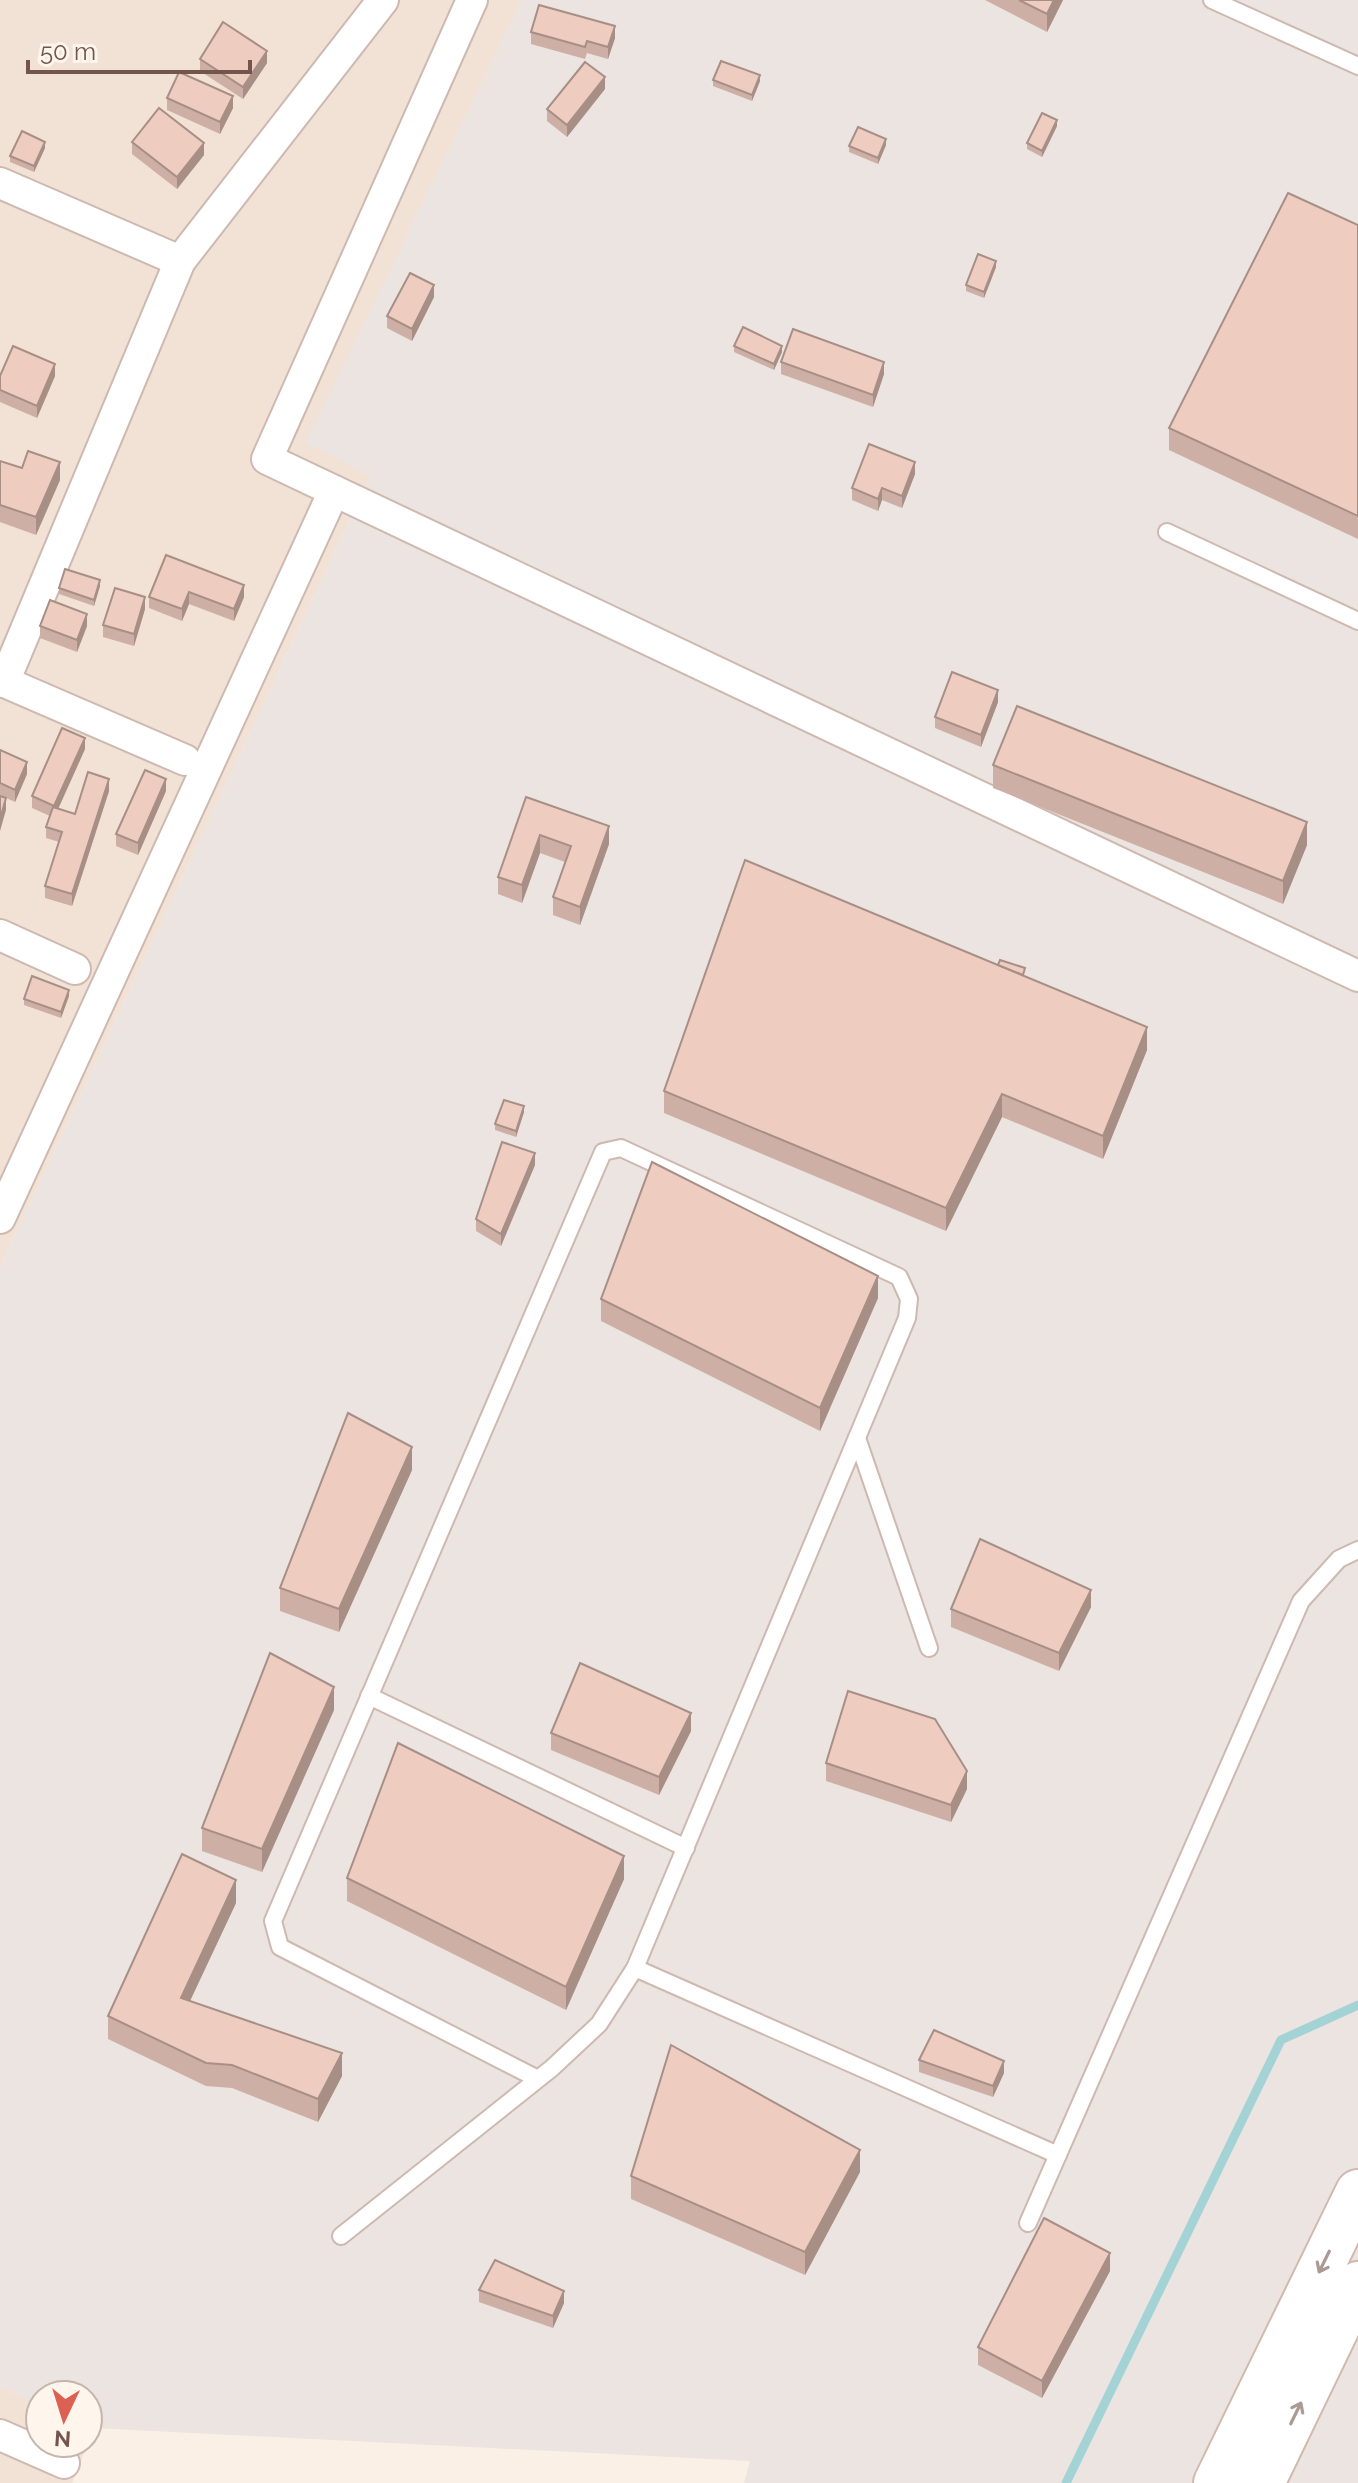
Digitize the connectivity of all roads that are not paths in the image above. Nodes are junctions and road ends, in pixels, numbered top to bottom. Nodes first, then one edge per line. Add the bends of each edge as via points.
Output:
1 (383, 0) edge
2 (472, 0) edge
3 (1212, 0) edge
4 (1358, 66) edge
5 (0, 183) edge
6 (180, 261) junction
7 (334, 491) junction
8 (1167, 532) dead end
9 (1358, 621) edge
10 (2, 681) edge
11 (185, 760) dead end
12 (0, 935) edge
13 (75, 969) dead end
14 (1358, 976) edge
15 (0, 1218) edge
16 (857, 1438) junction
17 (1358, 1550) edge
18 (929, 1648) dead end
19 (369, 1696) junction
20 (686, 1848) junction
21 (635, 1968) junction
22 (538, 2079) junction
23 (1058, 2155) junction
24 (1358, 2192) edge
25 (1028, 2223) dead end
26 (341, 2236) dead end
27 (1358, 2284) edge
28 (0, 2435) edge
29 (64, 2463) dead end
30 (1216, 2483) edge
31 (1262, 2483) edge

1 - 6 street
2 - 7 street via 267,459
3 - 4 lane
5 - 6 street
6 - 10 street
7 - 14 street
7 - 15 street
8 - 9 lane
10 - 11 street
12 - 13 street
16 - 18 lane
16 - 19 lane via 907,1318 909,1299 899,1277 621,1148 609,1148
16 - 20 lane
17 - 23 lane via 1339,1559 1301,1601
19 - 20 lane
19 - 22 lane via 273,1921 274,1936 280,1947
20 - 21 lane
21 - 22 lane via 599,2024
21 - 23 lane
22 - 26 lane
23 - 25 lane
24 -> 30 main road
31 -> 27 main road
28 - 29 street

